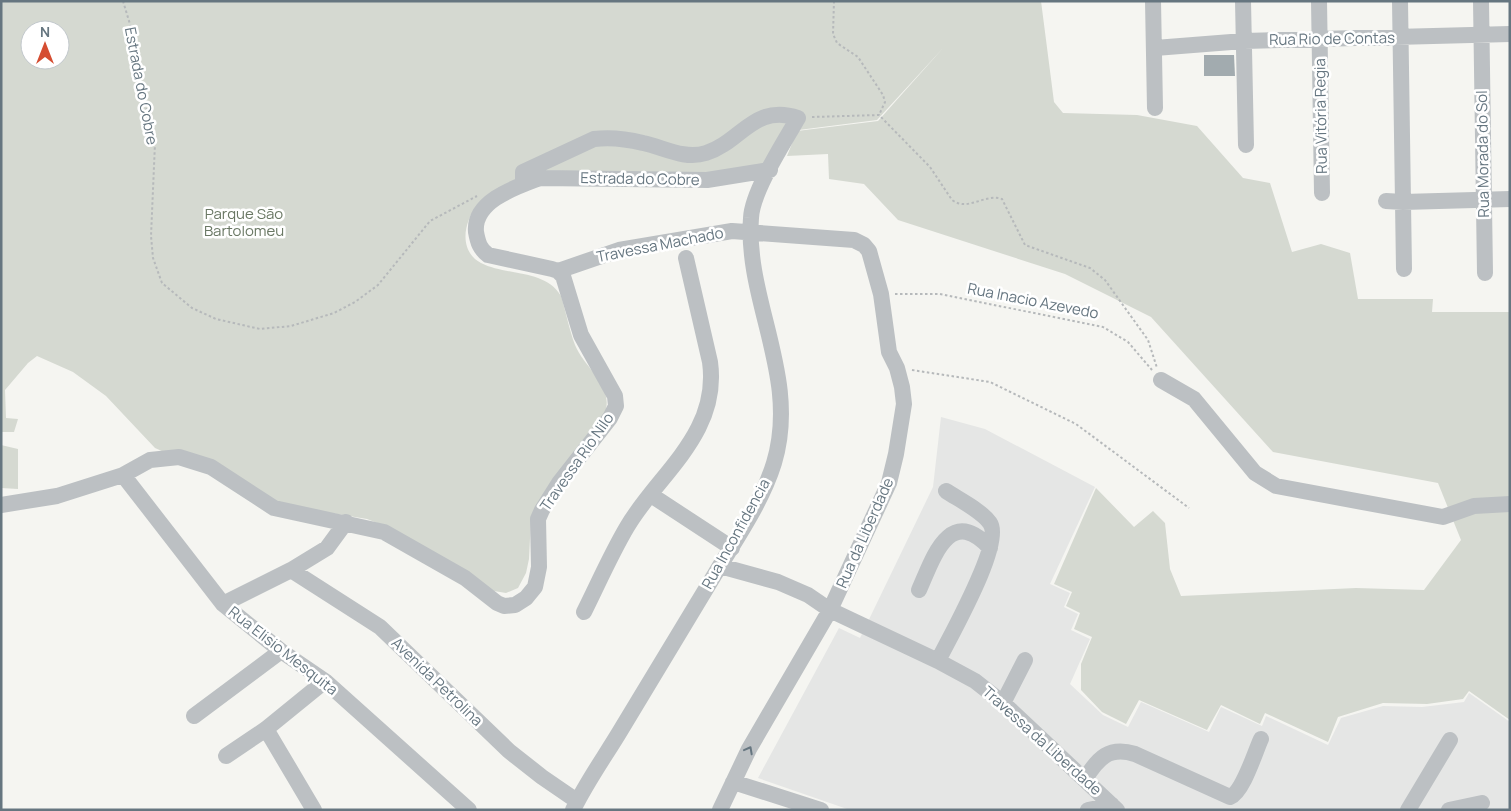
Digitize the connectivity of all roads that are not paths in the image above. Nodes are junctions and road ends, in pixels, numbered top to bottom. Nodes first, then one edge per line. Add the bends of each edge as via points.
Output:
1 (1152, 1) edge
2 (1243, 1) edge
3 (1319, 1) edge
4 (1400, 1) edge
5 (1481, 1) edge
6 (1510, 34) edge
7 (1481, 36) junction
8 (1400, 38) junction
9 (1320, 39) junction
10 (1244, 41) junction
11 (1154, 48) junction
12 (1154, 108) dead end
13 (798, 118) joint
14 (1246, 145) dead end
15 (770, 170) junction
16 (522, 184) junction
17 (1322, 193) dead end
18 (1483, 199) junction
19 (1510, 199) edge
20 (1386, 201) dead end
21 (1403, 202) junction
22 (751, 232) junction
23 (854, 240) joint
24 (686, 258) dead end
25 (1404, 269) dead end
26 (558, 270) junction
27 (1485, 272) dead end
28 (1161, 380) road end
29 (124, 475) junction
30 (946, 491) dead end
31 (651, 495) junction
32 (1, 504) edge
33 (1510, 504) edge
34 (346, 522) junction
35 (732, 548) junction
36 (990, 548) junction
37 (720, 566) junction
38 (291, 570) junction
39 (918, 590) dead end
40 (222, 604) junction
41 (830, 610) junction
42 (584, 612) dead end
43 (281, 651) junction
44 (1025, 660) dead end
45 (938, 661) junction
46 (325, 681) junction
47 (1004, 703) junction
48 (194, 716) dead end
49 (266, 729) junction
50 (1261, 739) dead end
51 (1450, 740) dead end
52 (226, 756) dead end
53 (1085, 779) junction
54 (733, 782) junction
55 (1482, 803) dead end
56 (575, 806) edge
57 (1114, 807) edge
58 (314, 810) edge
59 (468, 810) edge
60 (720, 810) edge
61 (821, 810) edge
62 (1088, 810) edge
63 (1408, 810) edge
64 (1448, 810) edge

1 - 11 street
2 - 10 street
3 - 9 street, Rua Vitória Regia
4 - 8 street
5 - 7 street, Rua Morada do Sol
6 - 7 street, Rua Rio de Contas
7 - 8 street, Rua Rio de Contas
7 - 18 street, Rua Morada do Sol
8 - 9 street, Rua Rio de Contas
8 - 21 street
9 - 10 street, Rua Rio de Contas
9 - 17 street, Rua Vitória Regia
10 - 11 street, Rua Rio de Contas
10 - 14 street
11 - 12 street
13 - 15 street, Rua Inconfidencia
13 - 16 street, Estrada do Cobre via 765,116 722,145 692,155 643,142 605,137 594,139 524,172
15 - 16 street, Estrada do Cobre via 707,180 540,178
15 - 22 street, Rua Inconfidencia via 750,216
16 - 26 street via 479,212 476,225 480,249 488,255
18 - 19 street
18 - 21 street
18 - 27 street, Rua Morada do Sol
20 - 21 street
21 - 25 street
22 - 23 street, Travessa Machado
22 - 26 street, Travessa Machado via 711,234 619,250
22 - 35 street, Rua Inconfidencia via 754,266 776,360 781,415 774,464
23 - 41 street, Rua da Liberdade via 869,251 880,294 888,352 897,368 904,404 888,483
24 - 31 street via 710,362 712,376 708,406 672,470
26 - 34 street, Travessa Rio Nilo via 568,288 581,335 613,390 616,406 559,483 538,519 539,567 535,587 526,598 504,606 465,578 384,532
28 - 33 street via 1194,399 1255,473 1276,486 1443,517 1474,506
29 - 32 street via 57,496
29 - 34 street, Travessa Rio Nilo via 150,460 179,457 211,467 274,508
29 - 40 street, Rua Elisio Mesquita
30 - 36 street via 991,523
31 - 35 street
31 - 42 street via 626,528
34 - 38 street via 327,548
35 - 37 street, Rua Inconfidencia
36 - 39 street via 976,536 965,532 947,536
36 - 45 street
37 - 41 street, Travessa da Liberdade via 778,582 808,595
37 - 56 street, Rua Inconfidencia
38 - 40 street
38 - 56 street, Avenida Petrolina via 380,627 509,750
40 - 43 street, Rua Elisio Mesquita
41 - 45 street, Travessa da Liberdade
54 -> 41 street, Rua da Liberdade
43 - 46 street, Rua Elisio Mesquita
43 - 48 street
44 - 47 street
45 - 47 street, Travessa da Liberdade via 975,681
46 - 49 street
46 - 59 street, Rua Elisio Mesquita
47 - 53 street, Travessa da Liberdade
49 - 52 street
49 - 58 street
50 - 53 street via 1237,793 1230,797 1135,754 1119,750 1104,755
51 - 63 street
53 - 57 street, Travessa da Liberdade
54 - 60 street, Rua da Liberdade
54 - 61 street
55 - 64 street
57 - 62 street

